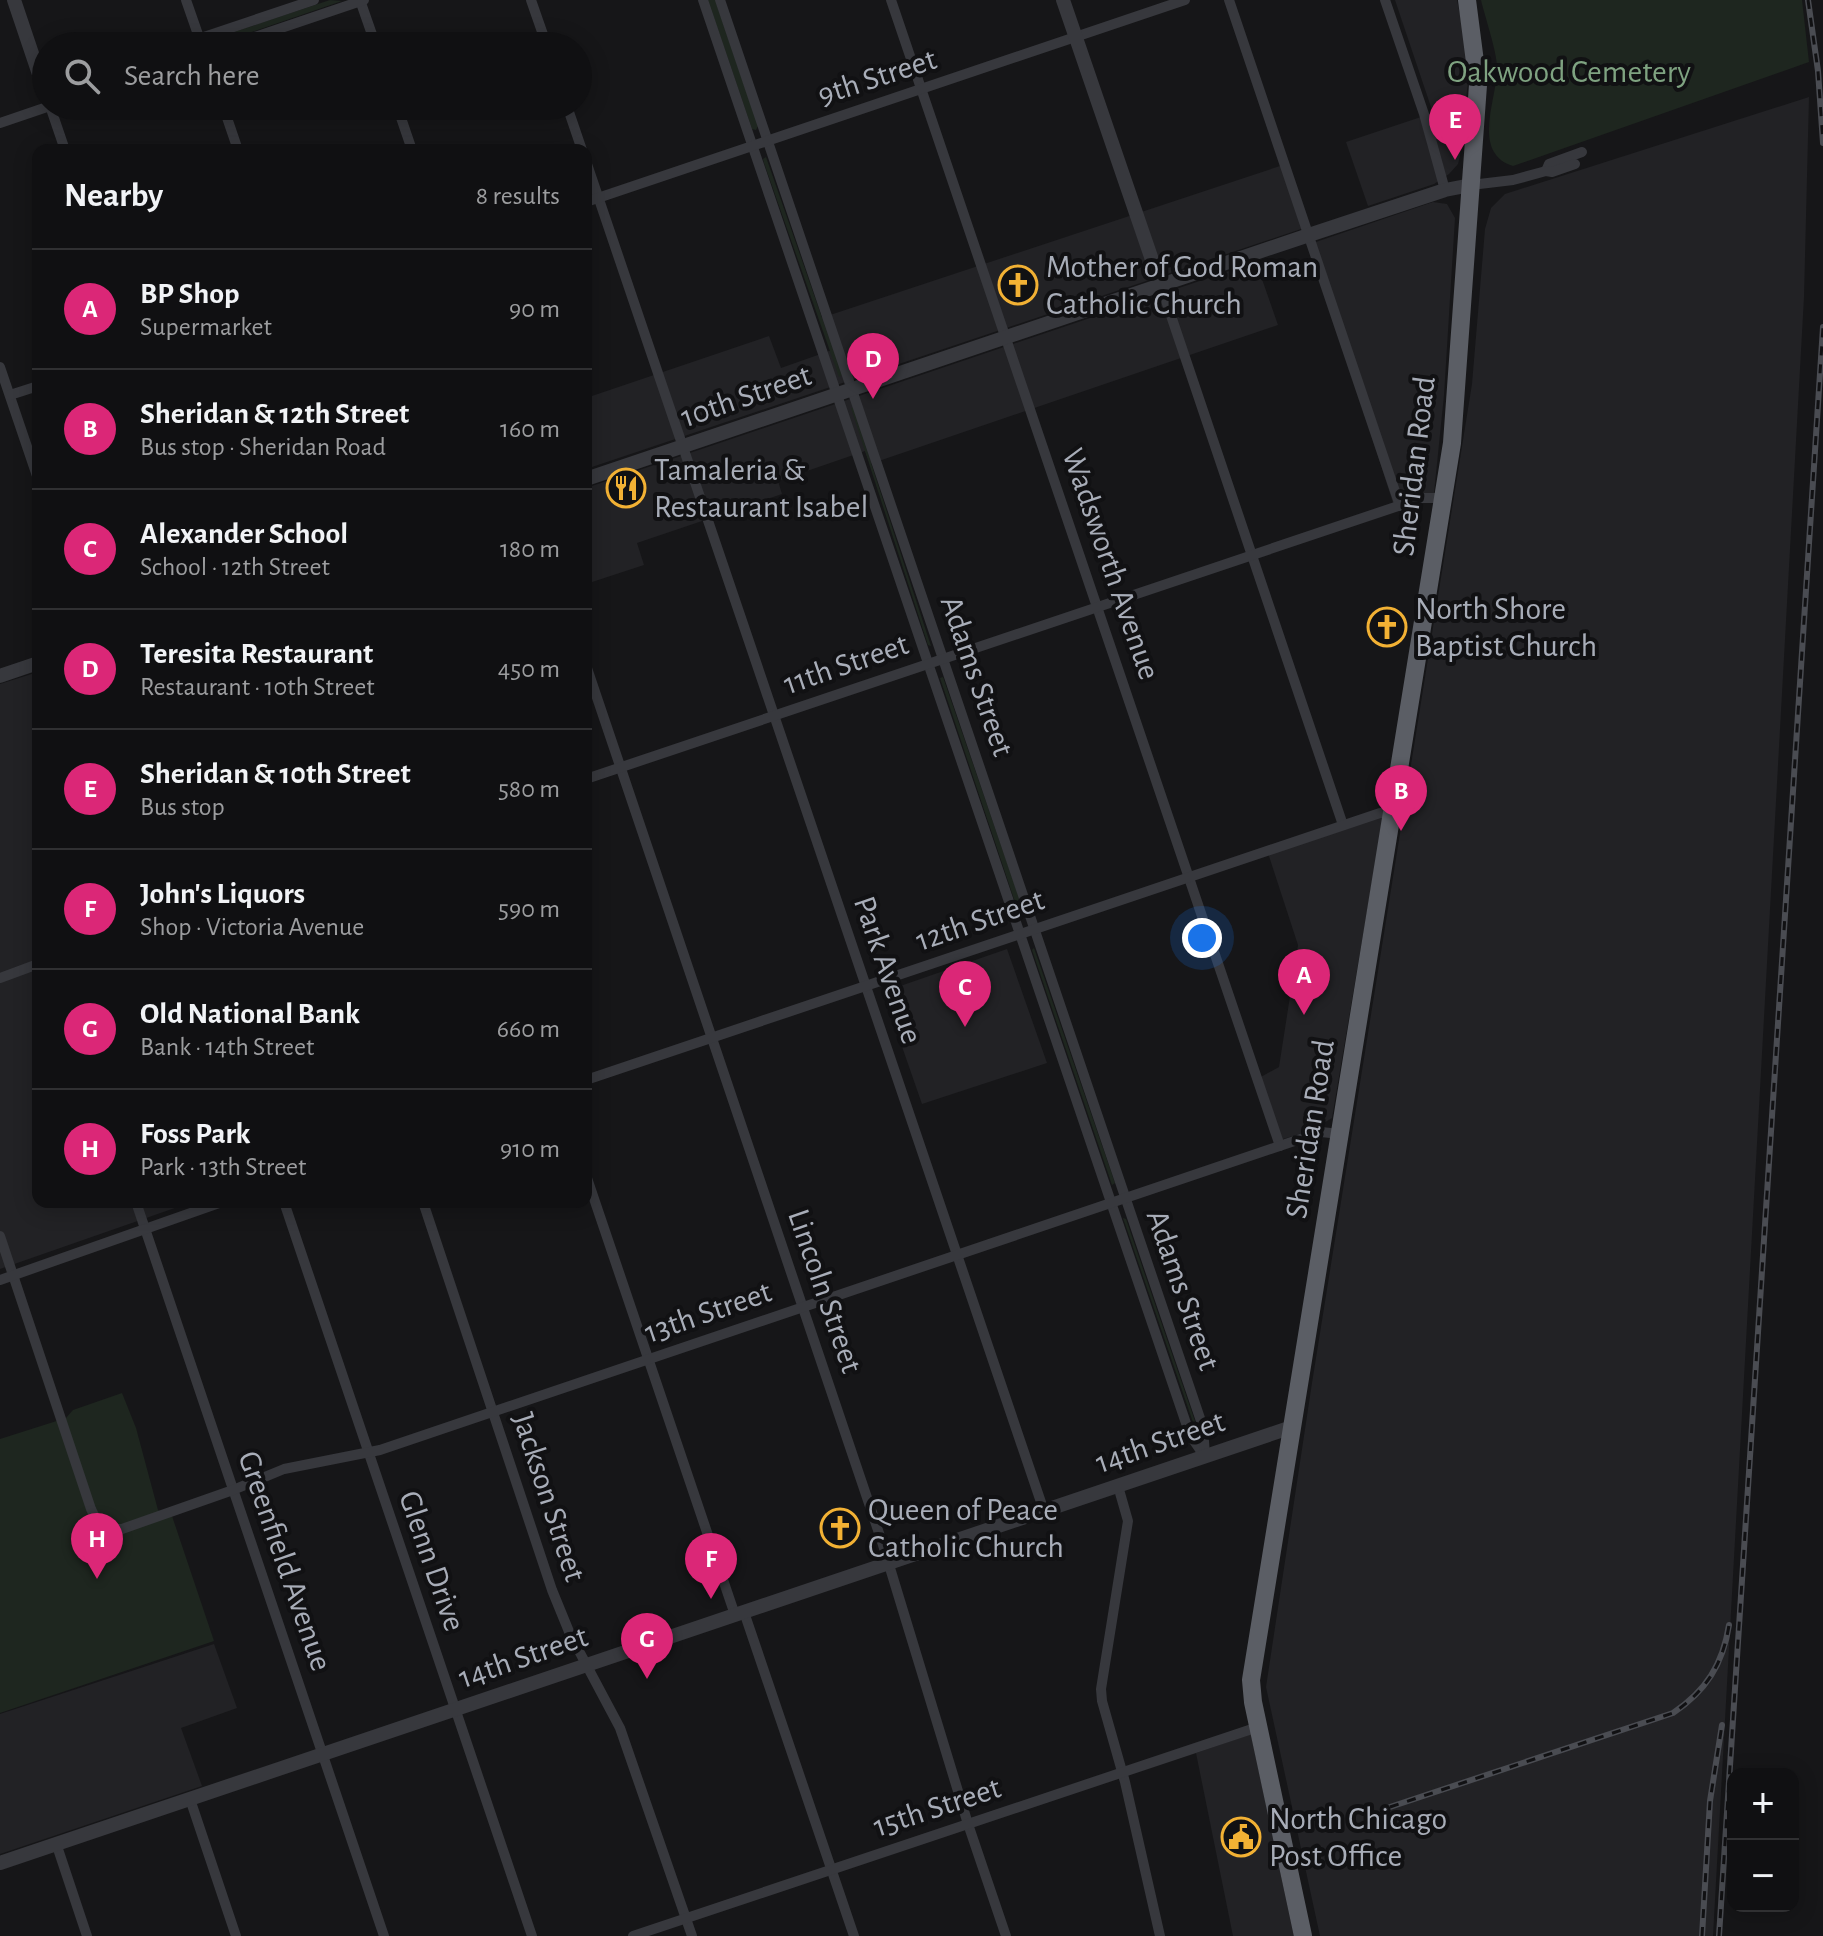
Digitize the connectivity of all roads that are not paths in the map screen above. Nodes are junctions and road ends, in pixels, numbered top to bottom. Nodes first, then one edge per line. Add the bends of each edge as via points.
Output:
1 (14, 0) edge
2 (186, 0) edge
3 (314, 0) edge
4 (362, 0) edge
5 (531, 0) edge
6 (703, 0) edge
7 (720, 0) edge
8 (891, 0) edge
9 (1063, 0) edge
10 (1185, 0) edge
11 (1229, 0) edge
12 (1385, 0) edge
13 (1467, 0) edge
14 (197, 32) edge
15 (228, 32) edge
16 (269, 32) edge
17 (372, 32) edge
18 (542, 32) edge
19 (1076, 37) junction
20 (32, 53) edge
21 (921, 89) junction
22 (32, 112) edge
23 (55, 120) edge
24 (228, 120) edge
25 (402, 120) edge
26 (572, 120) edge
27 (0, 123) edge
28 (768, 140) junction
29 (63, 144) edge
30 (236, 144) edge
31 (410, 144) edge
32 (580, 144) edge
33 (753, 145) junction
34 (1582, 152) dead end
35 (1575, 164) dead end
36 (1546, 171) junction
37 (592, 178) edge
38 (1471, 185) junction
39 (1445, 190) junction
40 (599, 198) junction
41 (592, 200) edge
42 (1309, 235) junction
43 (1161, 286) junction
44 (1007, 338) junction
45 (0, 367) edge
46 (32, 388) edge
47 (845, 392) junction
48 (10, 395) junction
49 (684, 446) junction
50 (32, 461) edge
51 (592, 477) edge
52 (1443, 498) junction
53 (1400, 506) junction
54 (1253, 555) junction
55 (1098, 607) junction
56 (944, 659) junction
57 (929, 664) junction
58 (32, 665) edge
59 (0, 676) edge
60 (592, 683) edge
61 (775, 716) junction
62 (620, 768) junction
63 (592, 777) edge
64 (1392, 813) junction
65 (1343, 825) junction
66 (1190, 877) junction
67 (1035, 929) junction
68 (1021, 933) junction
69 (32, 966) edge
70 (0, 978) edge
71 (866, 986) junction
72 (712, 1038) junction
73 (592, 1078) edge
74 (1340, 1134) junction
75 (1280, 1146) junction
76 (592, 1193) edge
77 (1124, 1199) junction
78 (1112, 1203) junction
79 (138, 1208) edge
80 (205, 1208) edge
81 (286, 1208) edge
82 (425, 1208) edge
83 (145, 1229) junction
84 (0, 1236) edge
85 (957, 1255) junction
86 (13, 1275) junction
87 (0, 1280) edge
88 (803, 1307) junction
89 (648, 1359) junction
90 (494, 1412) junction
91 (1292, 1427) junction
92 (368, 1453) junction
93 (1205, 1457) junction
94 (1118, 1486) junction
95 (233, 1490) junction
96 (1044, 1511) junction
97 (889, 1563) junction
98 (740, 1613) junction
99 (586, 1665) junction
100 (454, 1709) junction
101 (1258, 1727) junction
102 (323, 1754) junction
103 (1122, 1772) junction
104 (190, 1799) junction
105 (968, 1824) junction
106 (56, 1843) junction
107 (0, 1863) edge
108 (832, 1869) junction
109 (686, 1918) junction
110 (87, 1936) edge
111 (236, 1936) edge
112 (384, 1936) edge
113 (532, 1936) edge
114 (633, 1936) edge
115 (692, 1936) edge
116 (854, 1936) edge
117 (1006, 1936) edge
118 (1160, 1936) edge
119 (1303, 1936) edge

1 - 20 street
2 - 14 street
3 - 15 street
4 - 16 street
4 - 17 street
5 - 18 street
6 - 33 street, Adams Street
7 - 28 street, Adams Street
8 - 21 street, Wadsworth Avenue
9 - 19 street
10 - 19 street, 9th Street
11 - 42 street
12 - 39 street
13 - 38 highway, Sheridan Road via 1478,85
19 - 21 street, 9th Street
19 - 43 street
21 - 28 street, 9th Street
21 - 44 street, Wadsworth Avenue
22 - 27 street
23 - 29 street
24 - 30 street
25 - 31 street
26 - 32 street
28 - 33 street, 9th Street
28 - 47 street, Adams Street
33 - 40 street, 9th Street
33 - 47 street, Adams Street
34 - 36 street via 1549,164
35 - 36 street
36 - 38 street
37 - 40 street, Park Avenue
38 - 39 street, 10th Street
38 - 52 highway, Sheridan Road via 1452,443
39 - 42 street, 10th Street
40 - 41 street, 9th Street
40 - 49 street, Park Avenue
42 - 43 street, 10th Street
42 - 53 street
43 - 44 street, 10th Street
43 - 54 street
44 - 47 street, 10th Street
44 - 55 street, Wadsworth Avenue
45 - 48 street
46 - 48 street
47 - 49 street, 10th Street
47 - 56 street, Adams Street
47 - 57 street, Adams Street
48 - 50 street
49 - 51 street, 10th Street
49 - 61 street, Park Avenue
52 - 53 street, 11th Street
52 - 64 highway, Sheridan Road
53 - 54 street, 11th Street
54 - 55 street, 11th Street
54 - 65 street
55 - 56 street, 11th Street
55 - 66 street, Wadsworth Avenue
56 - 57 street, 11th Street
56 - 67 street, Adams Street
57 - 61 street, 11th Street
57 - 68 street, Adams Street
58 - 59 street
60 - 62 street, Lincoln Street
61 - 62 street, 11th Street
61 - 71 street, Park Avenue
62 - 63 street, 11th Street
62 - 72 street, Lincoln Street
64 - 65 street, 12th Street
64 - 74 highway, Sheridan Road
65 - 66 street, 12th Street
66 - 67 street, 12th Street
66 - 75 street, Wadsworth Avenue
67 - 68 street, 12th Street
67 - 77 street, Adams Street
68 - 71 street, 12th Street
68 - 78 street, Adams Street
69 - 70 street
71 - 72 street, 12th Street
71 - 85 street, Park Avenue
72 - 73 street, 12th Street
72 - 88 street, Lincoln Street
74 - 75 street, 13th Street via 1321,1132
74 - 91 highway, Sheridan Road
75 - 77 street, 13th Street
76 - 89 street
77 - 78 street, 13th Street
77 - 93 street, Adams Street via 1203,1427
78 - 85 street, 13th Street
78 - 93 street, Adams Street via 1190,1435
79 - 83 street, Greenfield Avenue
80 - 83 street
81 - 92 street, Glenn Drive
82 - 90 street, Jackson Street
83 - 86 street
83 - 95 street, Greenfield Avenue
84 - 86 street
85 - 88 street, 13th Street
85 - 96 street, Park Avenue
86 - 87 street
86 - 95 street, 13th Street via 95,1519 104,1528 122,1529
88 - 89 street, 13th Street
88 - 97 street, Lincoln Street
89 - 90 street, 13th Street
89 - 98 street
90 - 92 street, 13th Street
90 - 99 street, Jackson Street via 552,1590
91 - 93 street, 14th Street
91 - 101 highway, Sheridan Road via 1251,1680
92 - 95 street, 13th Street via 292,1466
92 - 100 street, Glenn Drive
93 - 94 street, 14th Street
94 - 96 street, 14th Street
94 - 103 street via 1128,1521 1101,1689
95 - 102 street, Greenfield Avenue
96 - 97 street, 14th Street
97 - 98 street, 14th Street
97 - 105 street, Lincoln Street
98 - 99 street, 14th Street
98 - 108 street
99 - 100 street, 14th Street
99 - 109 street, Jackson Street via 620,1728
100 - 102 street, 14th Street
100 - 113 street, Glenn Drive
101 - 103 street, 15th Street
101 - 119 highway, Sheridan Road
102 - 104 street, 14th Street
102 - 112 street, Greenfield Avenue
103 - 105 street, 15th Street
103 - 118 street
104 - 106 street, 14th Street
104 - 111 street
105 - 108 street, 15th Street
105 - 117 street, Lincoln Street
106 - 107 street, 14th Street
106 - 110 street
108 - 109 street, 15th Street
108 - 116 street
109 - 114 street, 15th Street
109 - 115 street, Jackson Street

